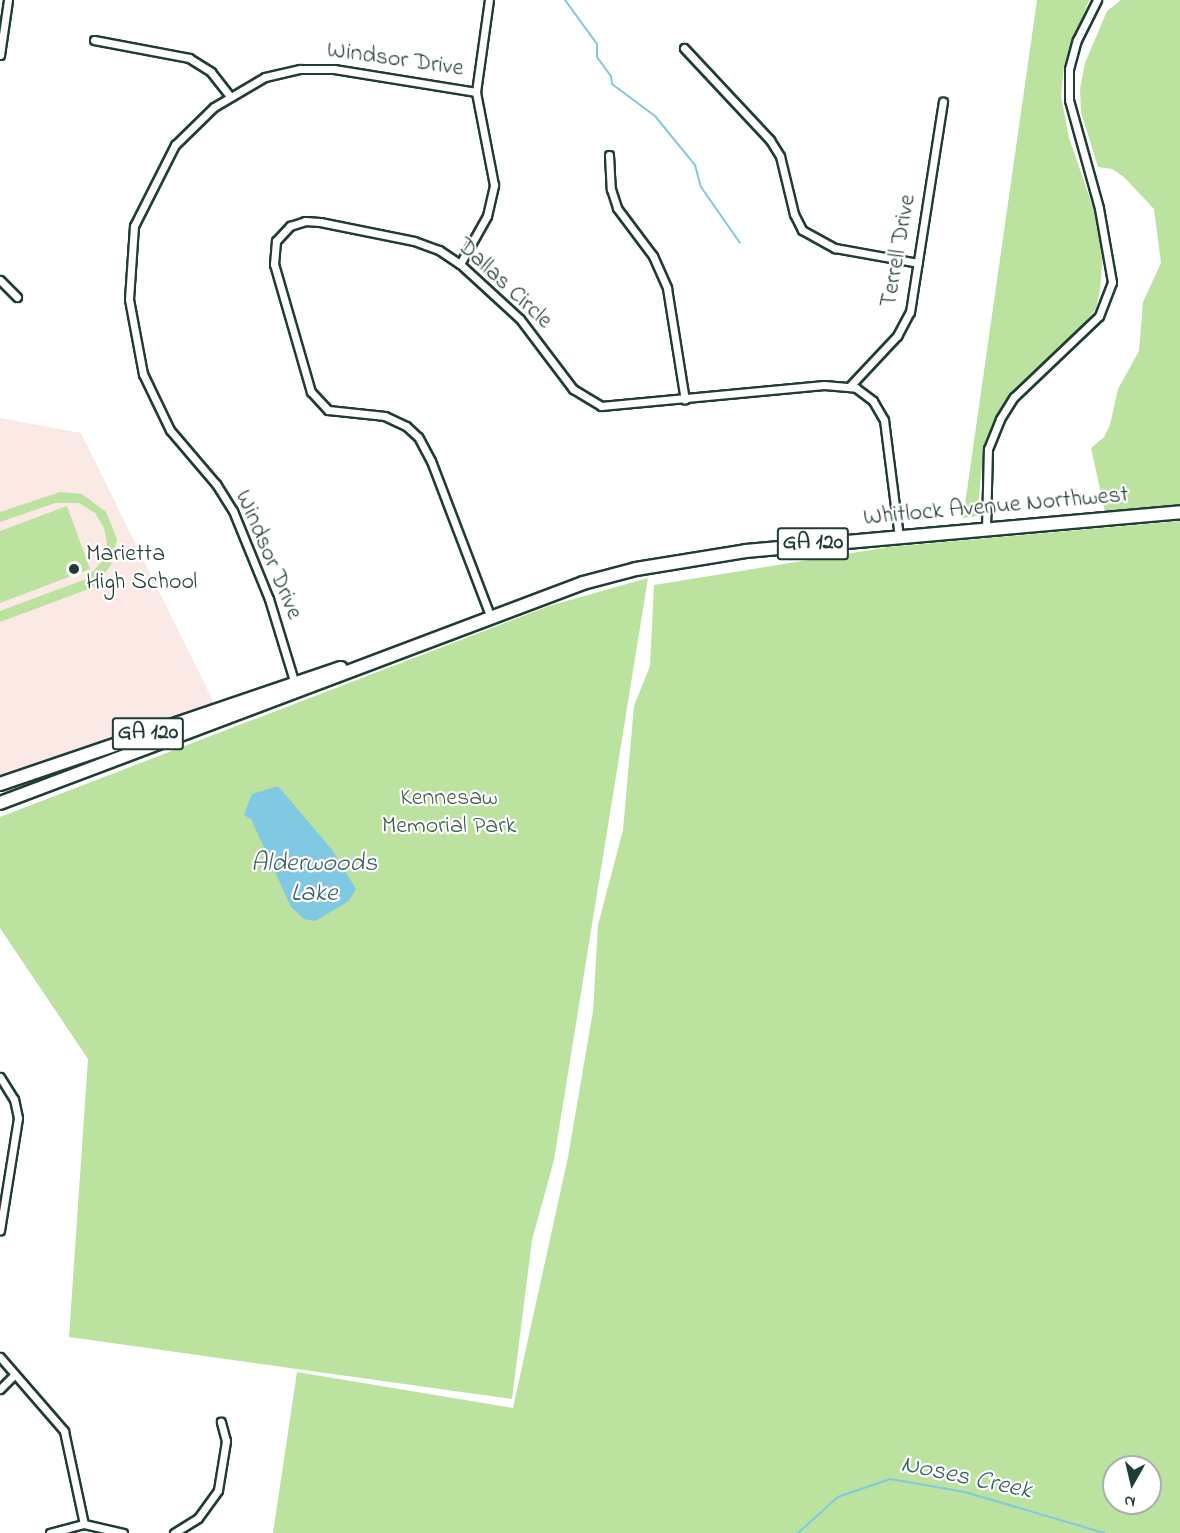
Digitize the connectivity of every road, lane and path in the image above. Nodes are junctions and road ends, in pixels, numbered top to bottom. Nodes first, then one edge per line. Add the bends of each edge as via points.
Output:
1 (8, 0) edge
2 (489, 0) edge
3 (1098, 0) edge
4 (94, 40) dead end
5 (684, 48) dead end
6 (0, 55) edge
7 (476, 92) junction
8 (230, 96) junction
9 (944, 102) dead end
10 (609, 155) dead end
11 (918, 263) junction
12 (460, 264) junction
13 (0, 280) edge
14 (17, 297) dead end
15 (850, 386) junction
16 (685, 400) junction
17 (1180, 512) edge
18 (986, 529) junction
19 (899, 537) junction
20 (491, 618) junction
21 (296, 688) junction
22 (0, 784) edge
23 (0, 803) edge
24 (0, 1077) edge
25 (3, 1198) edge
26 (0, 1231) edge
27 (0, 1357) edge
28 (14, 1375) junction
29 (0, 1389) edge
30 (221, 1422) dead end
31 (84, 1524) junction
32 (50, 1533) edge
33 (123, 1533) edge
34 (174, 1533) edge

1 - 6 street
2 - 7 street
3 - 18 street via 1077,40 1069,69 1069,100 1099,208 1112,282 1099,316 1014,397 999,419 988,449
4 - 8 street via 189,58 211,72
5 - 11 street via 770,140 780,156 794,214 802,230 835,248
7 - 8 street, Windsor Drive via 318,68 265,77
7 - 12 street via 494,185 487,216
8 - 21 street, Windsor Drive via 175,146 145,202 132,239 129,299 138,358 150,391 170,430 216,484 233,511 269,599
9 - 11 street, Terrell Drive
10 - 16 street via 610,189 617,208 653,256 667,288
11 - 15 street, Terrell Drive via 905,324
12 - 16 street, Dallas Circle via 529,329 568,383 587,400 614,407
12 - 20 street, Dallas Circle via 423,243 305,221 284,230 276,241 273,257 314,397 334,412 392,419 418,437 431,461
13 - 14 street
15 - 16 street, Dallas Circle
15 - 19 street via 873,401 884,420
17 - 18 highway, Whitlock Avenue Northwest / GA 120
18 - 19 highway, Whitlock Avenue Northwest / GA 120
19 - 20 highway, Whitlock Avenue Northwest / GA 120 via 665,562 583,583
20 - 21 highway, Whitlock Avenue Northwest / GA 120
21 - 22 highway, Whitlock Avenue Northwest / GA 120
21 - 23 highway, Whitlock Avenue Northwest / GA 120
24 - 25 street via 14,1099 18,1118
25 - 26 street
27 - 28 street
28 - 29 street
28 - 31 street via 54,1416 67,1437
30 - 34 street via 226,1441 218,1490 198,1518
31 - 32 street
31 - 33 street

